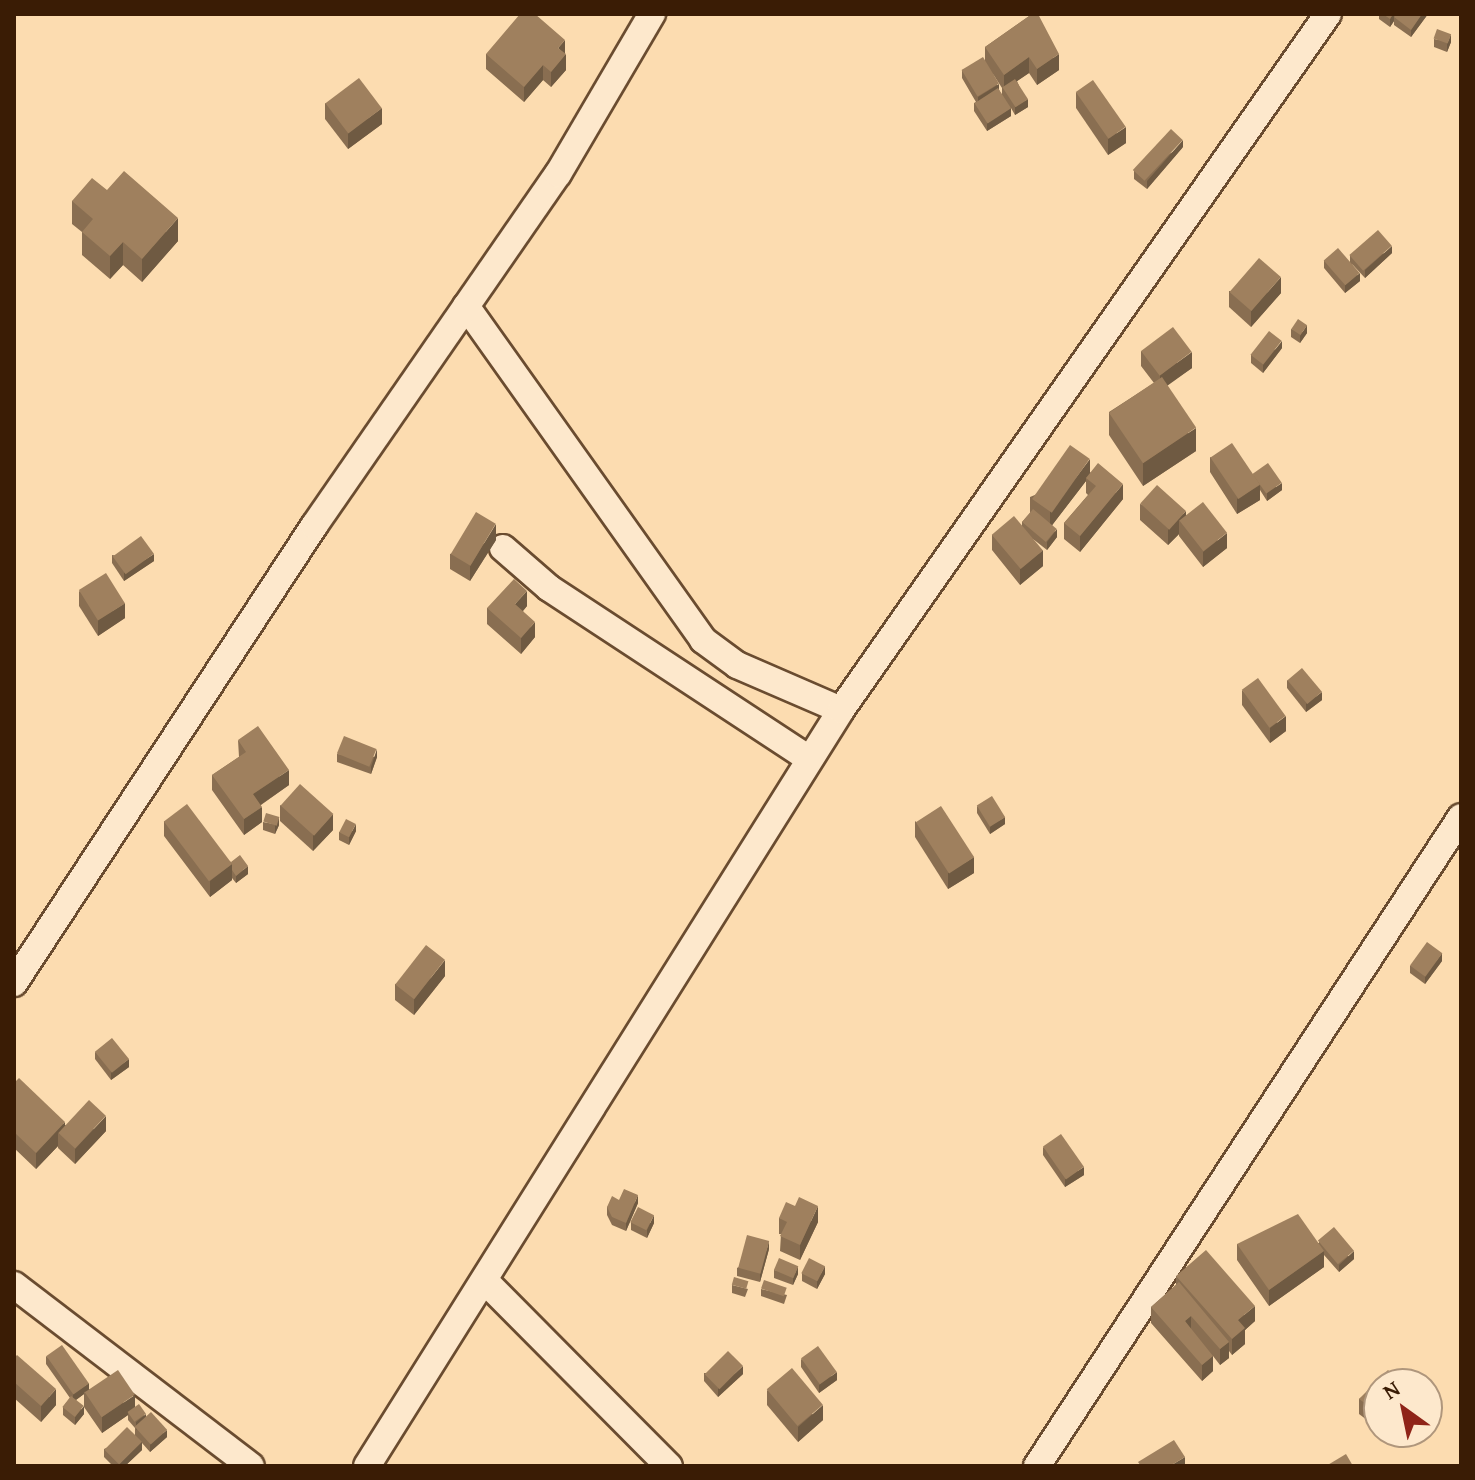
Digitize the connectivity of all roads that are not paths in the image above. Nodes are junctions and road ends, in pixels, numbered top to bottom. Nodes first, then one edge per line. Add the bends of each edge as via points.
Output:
1 (652, 14) edge
2 (1328, 14) edge
3 (466, 306) junction
4 (503, 548) dead end
5 (841, 710) junction
6 (809, 759) junction
7 (1461, 817) edge
8 (14, 983) edge
9 (485, 1281) junction
10 (14, 1285) edge
11 (251, 1466) edge
12 (367, 1466) edge
13 (669, 1466) edge
14 (1037, 1466) edge

1 - 3 street via 558,174
2 - 5 street
3 - 5 street via 703,640 737,665
3 - 8 street
4 - 6 street via 549,588
5 - 6 street
6 - 9 street
7 - 14 street
9 - 12 street
9 - 13 street
10 - 11 street

